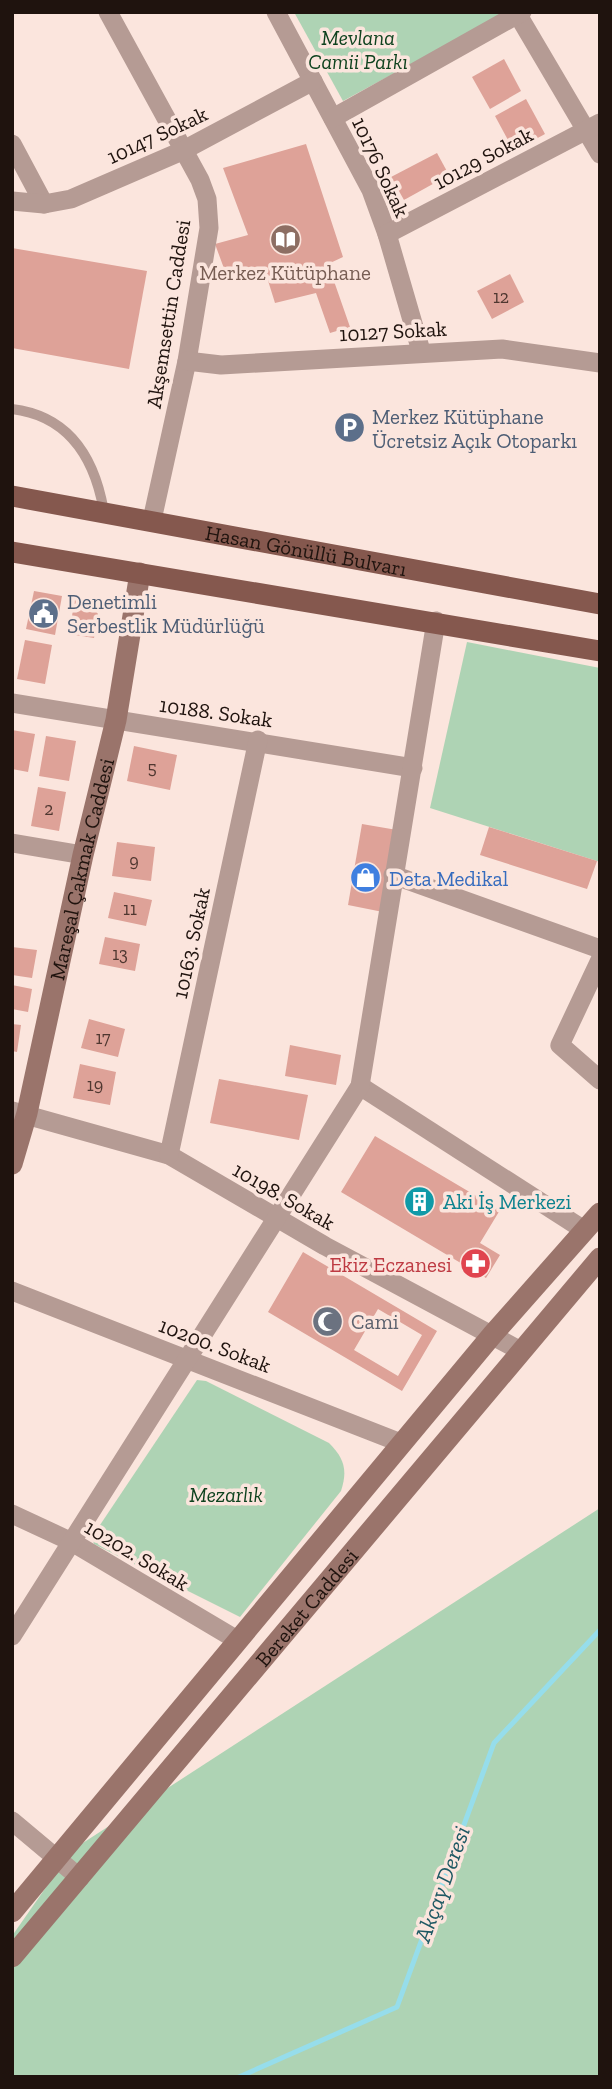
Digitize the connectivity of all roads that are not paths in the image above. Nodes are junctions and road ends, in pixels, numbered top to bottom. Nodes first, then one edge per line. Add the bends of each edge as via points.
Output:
1 (108, 12) edge
2 (276, 12) edge
3 (520, 14) edge
4 (313, 81) junction
5 (333, 118) junction
6 (593, 126) edge
7 (12, 144) edge
8 (182, 150) junction
9 (600, 155) edge
10 (12, 201) edge
11 (44, 204) junction
12 (387, 234) junction
13 (421, 351) junction
14 (187, 361) junction
15 (600, 363) edge
16 (12, 409) edge
17 (12, 496) edge
18 (104, 513) junction
19 (152, 520) junction
20 (12, 552) edge
21 (140, 573) junction
22 (600, 604) edge
23 (436, 621) junction
24 (600, 651) edge
25 (12, 703) edge
26 (116, 720) junction
27 (258, 740) junction
28 (413, 768) junction
29 (12, 843) edge
30 (83, 855) junction
31 (393, 875) junction
32 (600, 949) edge
33 (597, 973) edge
34 (600, 1080) edge
35 (360, 1086) junction
36 (20, 1112) edge
37 (169, 1155) junction
38 (12, 1164) edge
39 (600, 1213) edge
40 (277, 1217) junction
41 (584, 1230) junction
42 (600, 1258) edge
43 (12, 1291) edge
44 (493, 1334) junction
45 (521, 1350) junction
46 (188, 1358) junction
47 (401, 1443) junction
48 (12, 1514) edge
49 (72, 1542) junction
50 (12, 1636) edge
51 (237, 1640) junction
52 (12, 1821) edge
53 (57, 1858) junction
54 (80, 1878) junction
55 (12, 1912) edge
56 (12, 1957) edge

1 - 8 street, Akşemsettin Caddesi
2 - 4 street, 10176 Sokak
3 - 5 street
3 - 6 street
4 - 5 street, 10176 Sokak
4 - 8 street, 10147 Sokak
5 - 12 street, 10176 Sokak via 371,190
6 - 9 street
6 - 12 street, 10129 Sokak
7 - 11 street
8 - 11 street, 10147 Sokak via 71,199
8 - 14 street, Akşemsettin Caddesi via 207,199 209,228
10 - 11 street, 10147 Sokak
12 - 13 street, 10176 Sokak
13 - 14 street, 10127 Sokak via 221,365
13 - 15 street, 10127 Sokak via 502,349
14 - 19 street, Akşemsettin Caddesi
16 - 18 lane via 33,411 76,439 99,482
17 - 18 main road, Hasan Gönüllü Bulvarı
18 - 19 main road, Hasan Gönüllü Bulvarı
19 - 22 main road, Hasan Gönüllü Bulvarı
20 - 21 main road
21 - 23 main road
21 - 26 street, Mareşal Çakmak Caddesi
23 - 24 main road
23 - 28 street
25 - 26 street, 10188. Sokak
26 - 27 street, 10188. Sokak
26 - 30 street, Mareşal Çakmak Caddesi
27 - 28 street, 10188. Sokak
27 - 37 street, 10163. Sokak
28 - 31 street
29 - 30 street
30 - 36 street, Mareşal Çakmak Caddesi
31 - 32 street
31 - 35 street
33 - 34 street via 560,1045
35 - 40 street
35 - 41 street
36 - 37 street, 10198. Sokak
36 - 38 street, Mareşal Çakmak Caddesi
37 - 40 street, 10198. Sokak
39 - 41 street, Bereket Caddesi
40 - 44 street, 10198. Sokak
40 - 46 street
41 - 44 street, Bereket Caddesi
42 - 45 street, Bereket Caddesi
43 - 46 street, 10200. Sokak
44 - 45 street, 10198. Sokak
44 - 47 street, Bereket Caddesi
45 - 54 street, Bereket Caddesi
46 - 47 street, 10200. Sokak
46 - 49 street
47 - 51 street, Bereket Caddesi
48 - 49 street, 10202. Sokak
49 - 50 street
49 - 51 street, 10202. Sokak
51 - 53 street, Bereket Caddesi
52 - 53 street
53 - 54 street
53 - 55 street, Bereket Caddesi
54 - 56 street, Bereket Caddesi

